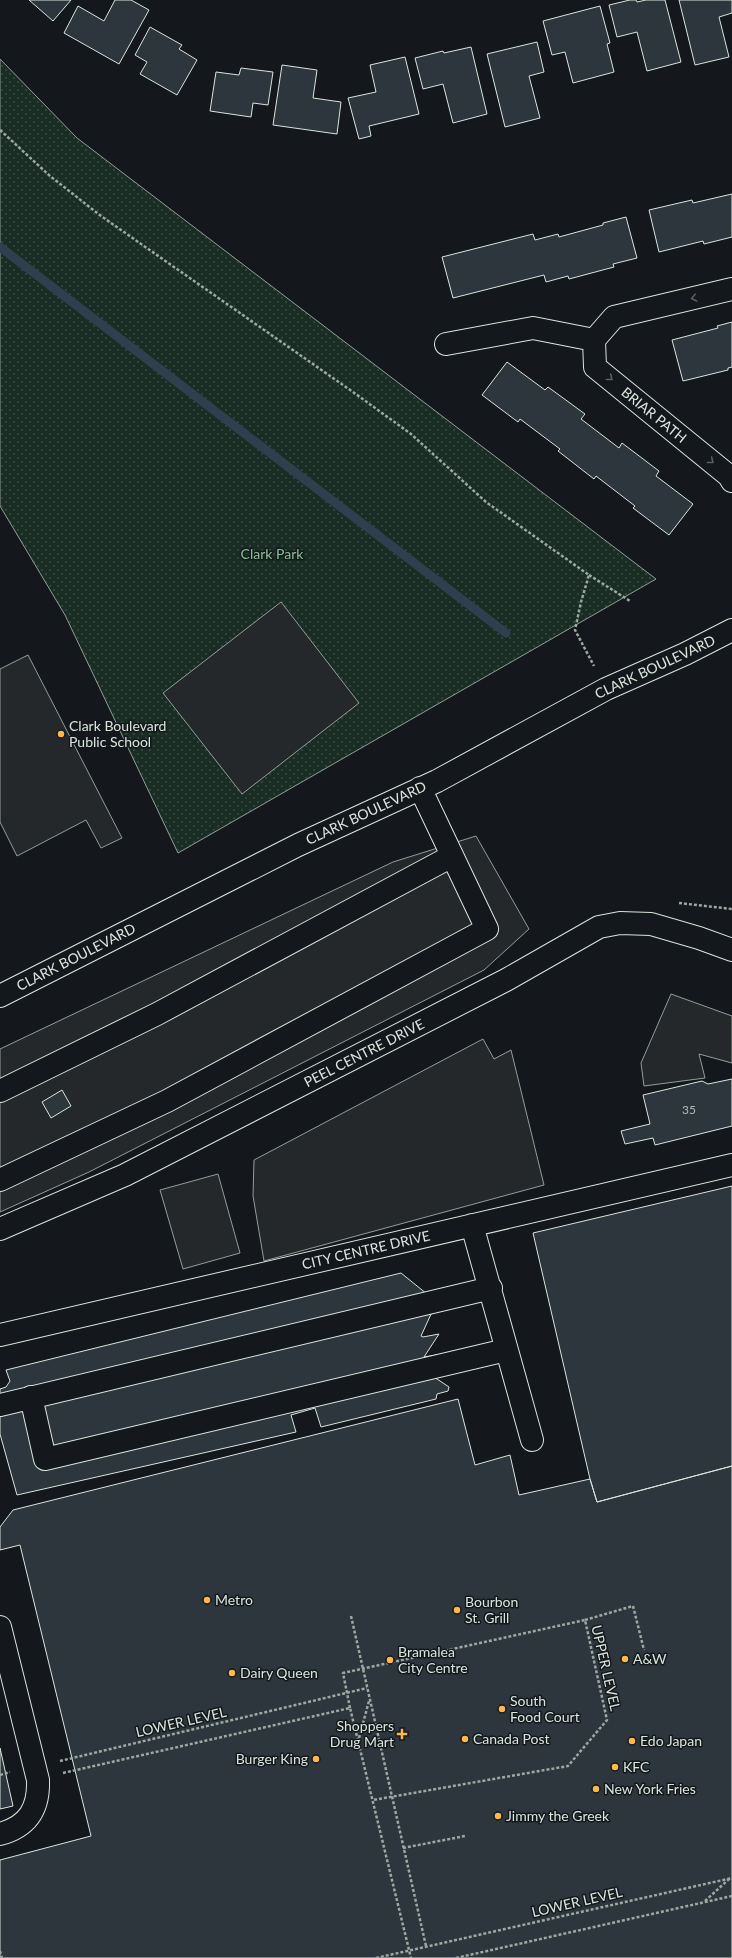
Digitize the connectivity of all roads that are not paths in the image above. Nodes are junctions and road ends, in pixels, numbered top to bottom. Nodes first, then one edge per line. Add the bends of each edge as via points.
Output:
1 (732, 289) edge
2 (594, 340) junction
3 (446, 344) dead end
4 (732, 481) edge
5 (732, 630) edge
6 (420, 788) junction
7 (452, 856) junction
8 (732, 950) edge
9 (0, 996) edge
10 (0, 1091) edge
11 (732, 1165) edge
12 (0, 1180) edge
13 (472, 1226) junction
14 (0, 1229) edge
15 (491, 1288) junction
16 (0, 1335) edge
17 (506, 1350) junction
18 (31, 1397) junction
19 (0, 1405) edge
20 (532, 1440) dead end
21 (0, 1627) edge
22 (0, 1834) edge

1 -> 2 street via 614,317
2 - 3 street via 533,328
2 -> 4 street, BRIAR PATH via 596,366
5 - 6 street, CLARK BOULEVARD via 606,690
6 - 7 street
6 - 9 street, CLARK BOULEVARD via 298,845
7 - 10 street via 157,1014
7 - 12 street via 487,929 167,1101
8 - 14 street, PEEL CENTRE DRIVE via 651,924 620,923 599,927 506,980 126,1175
11 - 13 street, CITY CENTRE DRIVE
13 - 15 street
13 - 16 street, CITY CENTRE DRIVE
15 - 17 street
15 - 18 street
17 - 18 street via 45,1459
17 - 20 street
18 - 19 street
21 - 22 street via 38,1780 34,1812 22,1823

